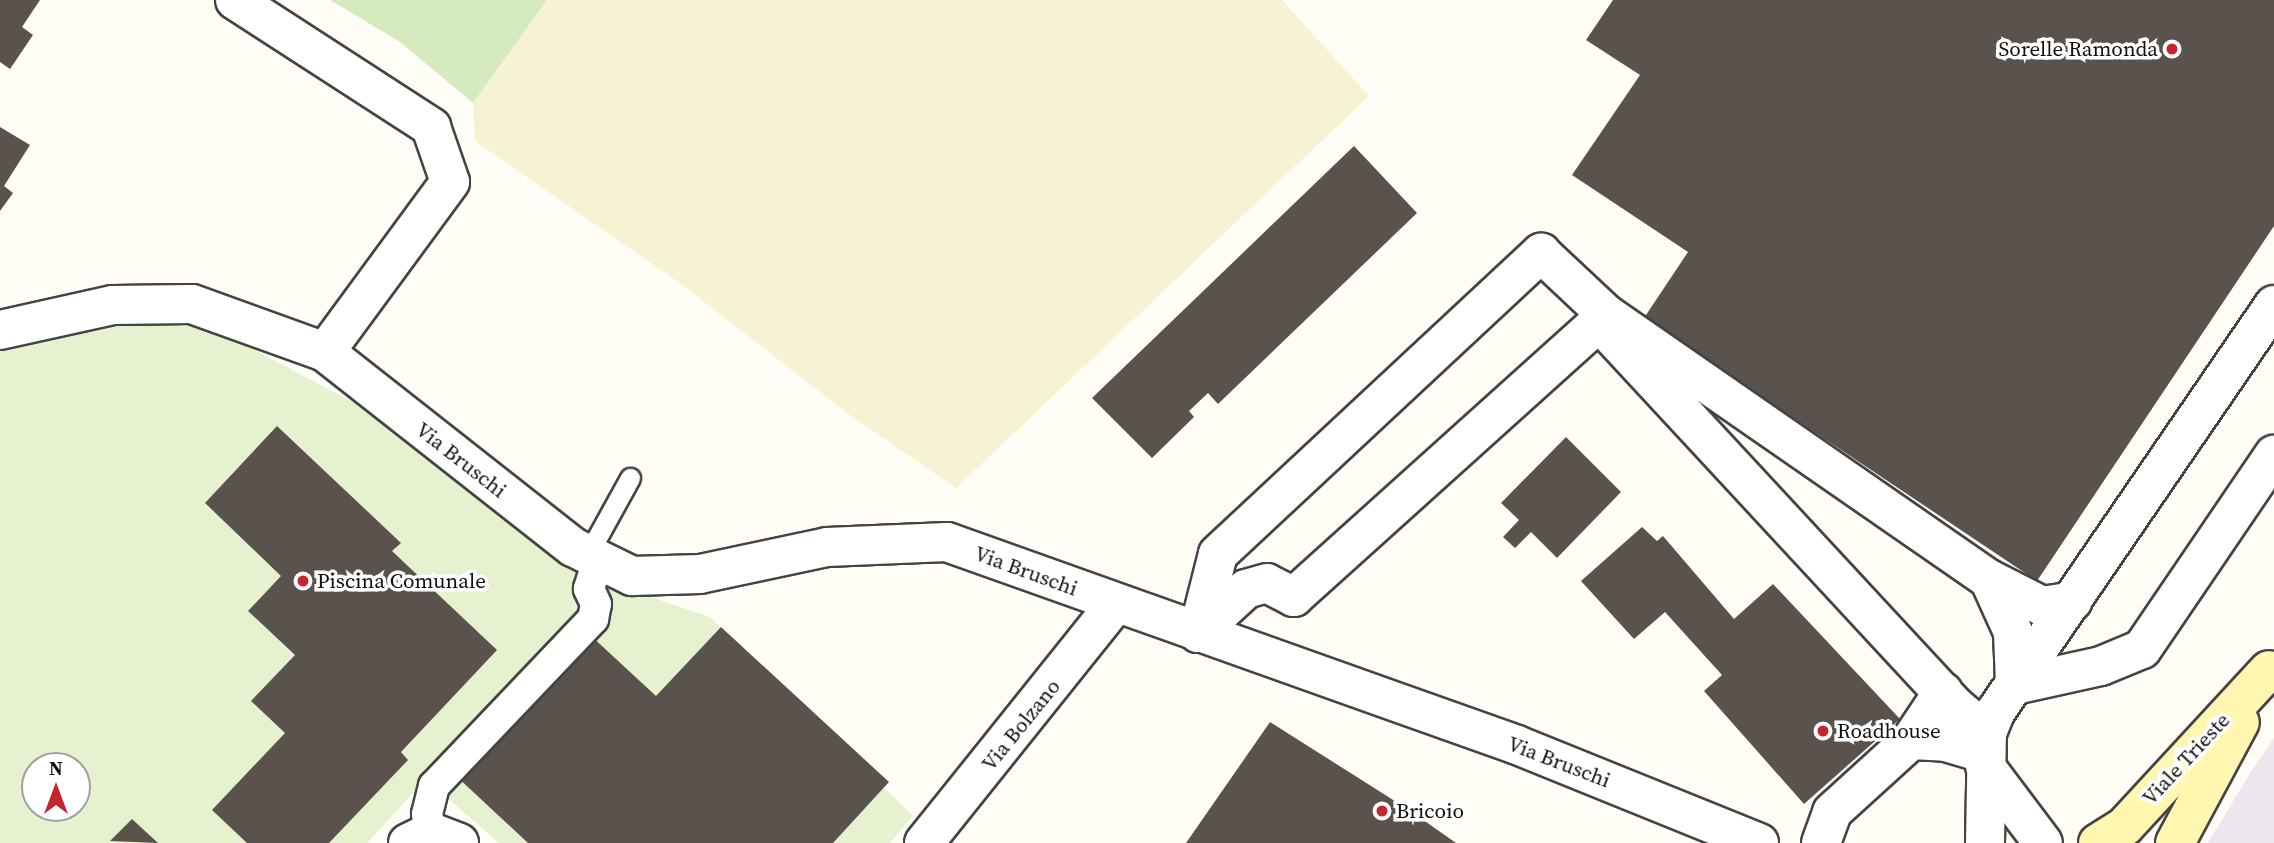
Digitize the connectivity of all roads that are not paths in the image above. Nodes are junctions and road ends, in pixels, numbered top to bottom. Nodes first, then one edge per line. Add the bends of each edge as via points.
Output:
1 (235, 0) edge
2 (2274, 305) edge
3 (1603, 318) junction
4 (0, 330) edge
5 (325, 352) junction
6 (2274, 455) edge
7 (630, 478) dead end
8 (593, 557) junction
9 (1989, 579) junction
10 (2073, 601) junction
11 (1115, 605) junction
12 (1198, 632) junction
13 (2272, 666) edge
14 (2015, 685) junction
15 (1943, 692) junction
16 (1911, 740) junction
17 (1986, 751) junction
18 (433, 839) edge
19 (924, 843) edge
20 (1759, 843) edge
21 (1821, 843) edge
22 (1985, 843) edge
23 (2043, 843) edge
24 (2098, 843) edge
25 (2175, 843) edge

1 - 5 street via 431,127 450,182
2 - 10 street
3 - 9 street
3 - 12 street via 1294,597 1267,583 1245,589
3 - 12 street via 1541,253 1218,554
3 - 15 street
4 - 5 street, Via Bruschi via 113,305 191,304
5 - 8 street, Via Bruschi via 573,547
6 - 14 street via 2142,649 2101,666
7 - 8 lane
8 - 11 street, Via Bruschi via 632,576 700,574 827,547 947,542
8 - 18 street via 589,589 596,604 593,619 434,786 427,814
9 - 10 street via 2042,606
9 - 14 street via 2013,632
10 - 14 street
11 - 12 street, Via Bruschi
11 - 19 street, Via Bolzano
12 - 20 street, Via Bruschi via 1517,745
13 - 24 main road, Viale Trieste via 2125,825
13 - 25 main road, Viale Trieste
14 - 17 street
15 - 16 street
15 - 17 street
16 - 17 street
16 - 21 street via 1832,812
17 - 22 street
17 - 23 street

